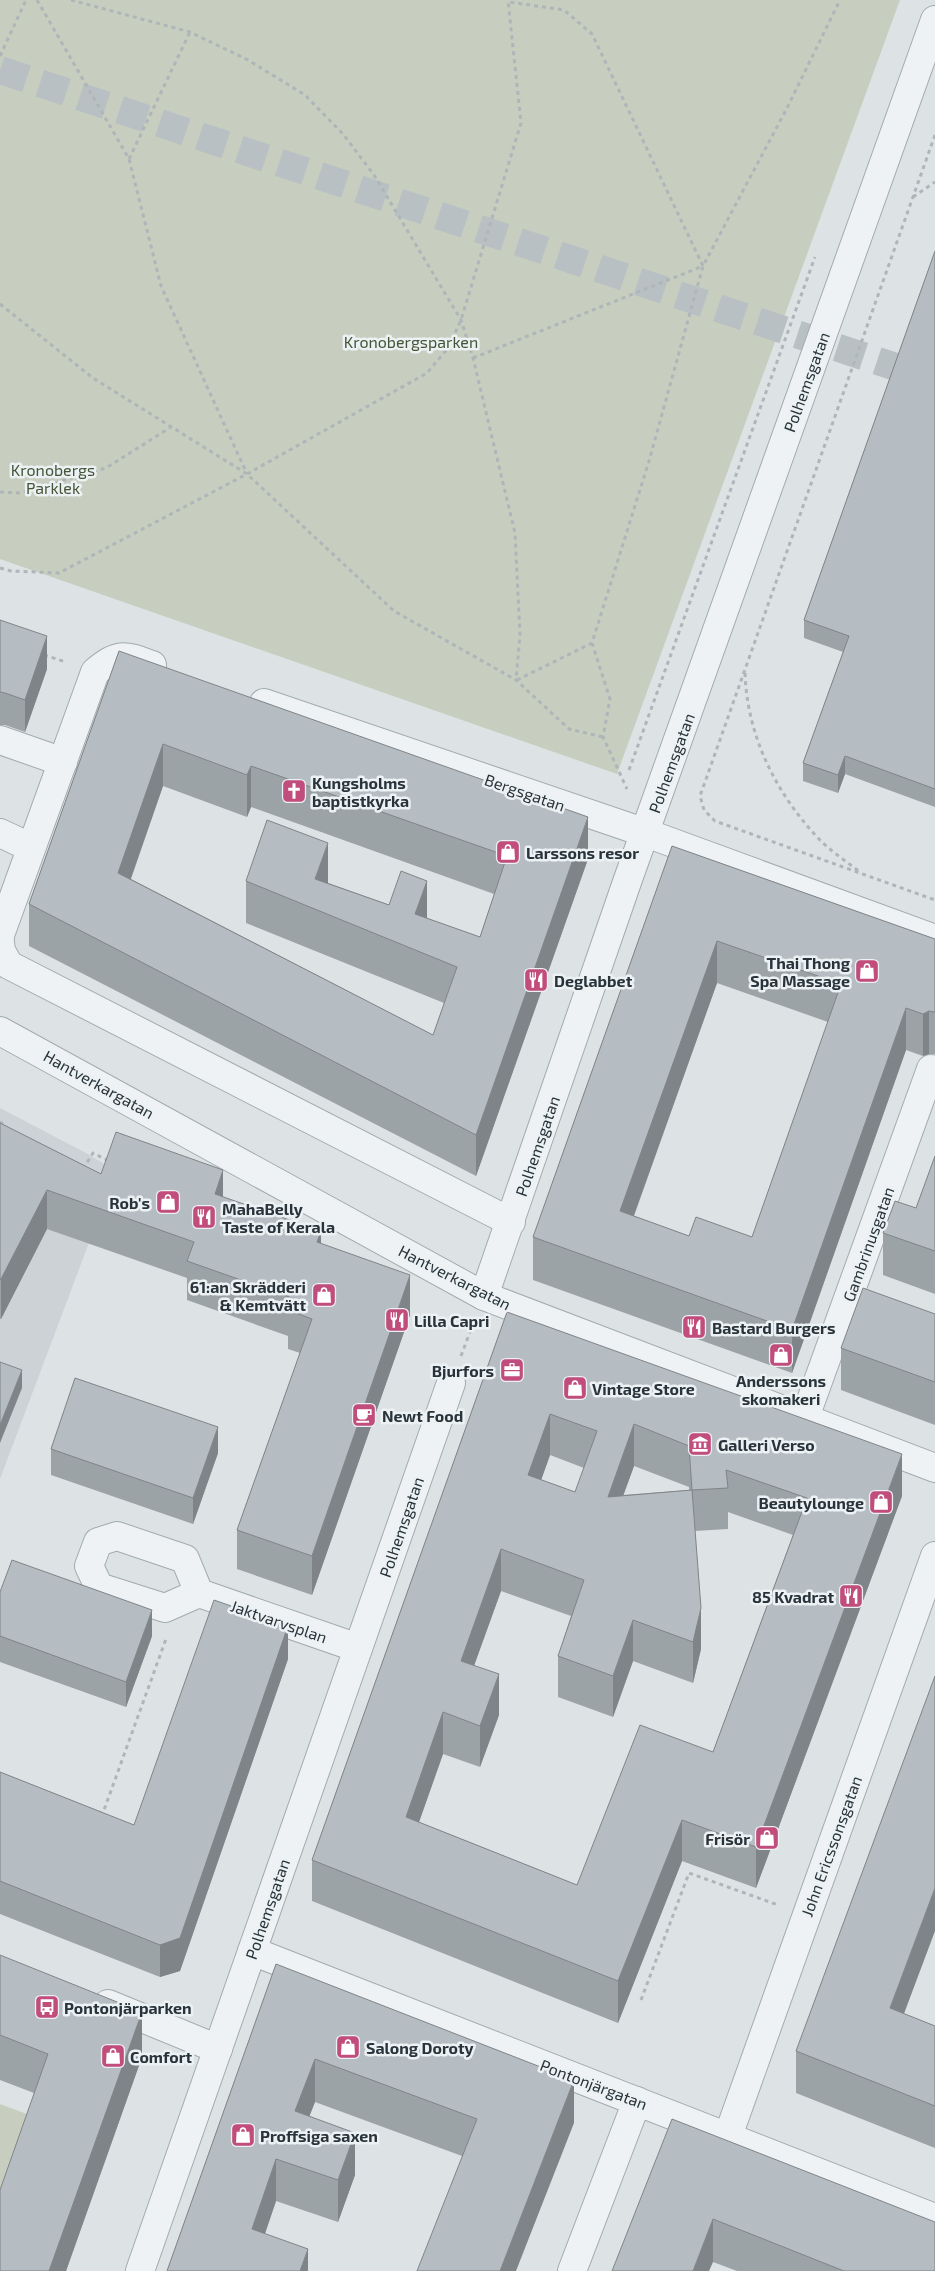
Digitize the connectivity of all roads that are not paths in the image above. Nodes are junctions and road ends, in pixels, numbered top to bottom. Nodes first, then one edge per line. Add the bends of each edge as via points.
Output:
1 (935, 20) edge
2 (178, 673) edge
3 (244, 696) edge
4 (0, 740) edge
5 (62, 762) junction
6 (0, 833) edge
7 (646, 834) junction
8 (30, 847) junction
9 (0, 935) edge
10 (935, 939) edge
11 (0, 942) edge
12 (0, 1031) edge
13 (932, 1069) dead end
14 (511, 1222) junction
15 (484, 1296) junction
16 (451, 1383) road end
17 (804, 1420) junction
18 (935, 1468) edge
19 (935, 1556) edge
20 (199, 1593) junction
21 (358, 1648) junction
22 (252, 1951) junction
23 (82, 1994) edge
24 (218, 2048) junction
25 (638, 2101) junction
26 (728, 2136) junction
27 (935, 2218) edge
28 (140, 2271) edge
29 (572, 2271) edge

1 - 7 street, Polhemsgatan
2 - 5 street via 131,657 103,665
3 - 7 street, Bergsgatan
4 - 5 street
5 - 8 street
6 - 8 street
7 - 10 street, Bergsgatan
7 - 14 street, Polhemsgatan
8 - 9 street
11 - 14 street via 9,965
12 - 15 street, Hantverkargatan
13 - 17 street, Gambrinusgatan
14 - 15 street, Polhemsgatan
15 - 17 street, Hantverkargatan
16 - 21 street, Polhemsgatan
17 - 18 street, Hantverkargatan
19 - 26 street, John Ericssonsgatan
20 - 20 street via 185,1559 117,1536 98,1542 89,1566 99,1587 165,1608
20 - 21 street, Jaktvarvsplan
21 - 22 street, Polhemsgatan
22 - 24 street, Polhemsgatan
22 - 25 street, Pontonjärgatan
23 - 24 street
24 - 28 street, Polhemsgatan
25 - 26 street, Pontonjärgatan
25 - 29 street
26 - 27 street, Pontonjärgatan

